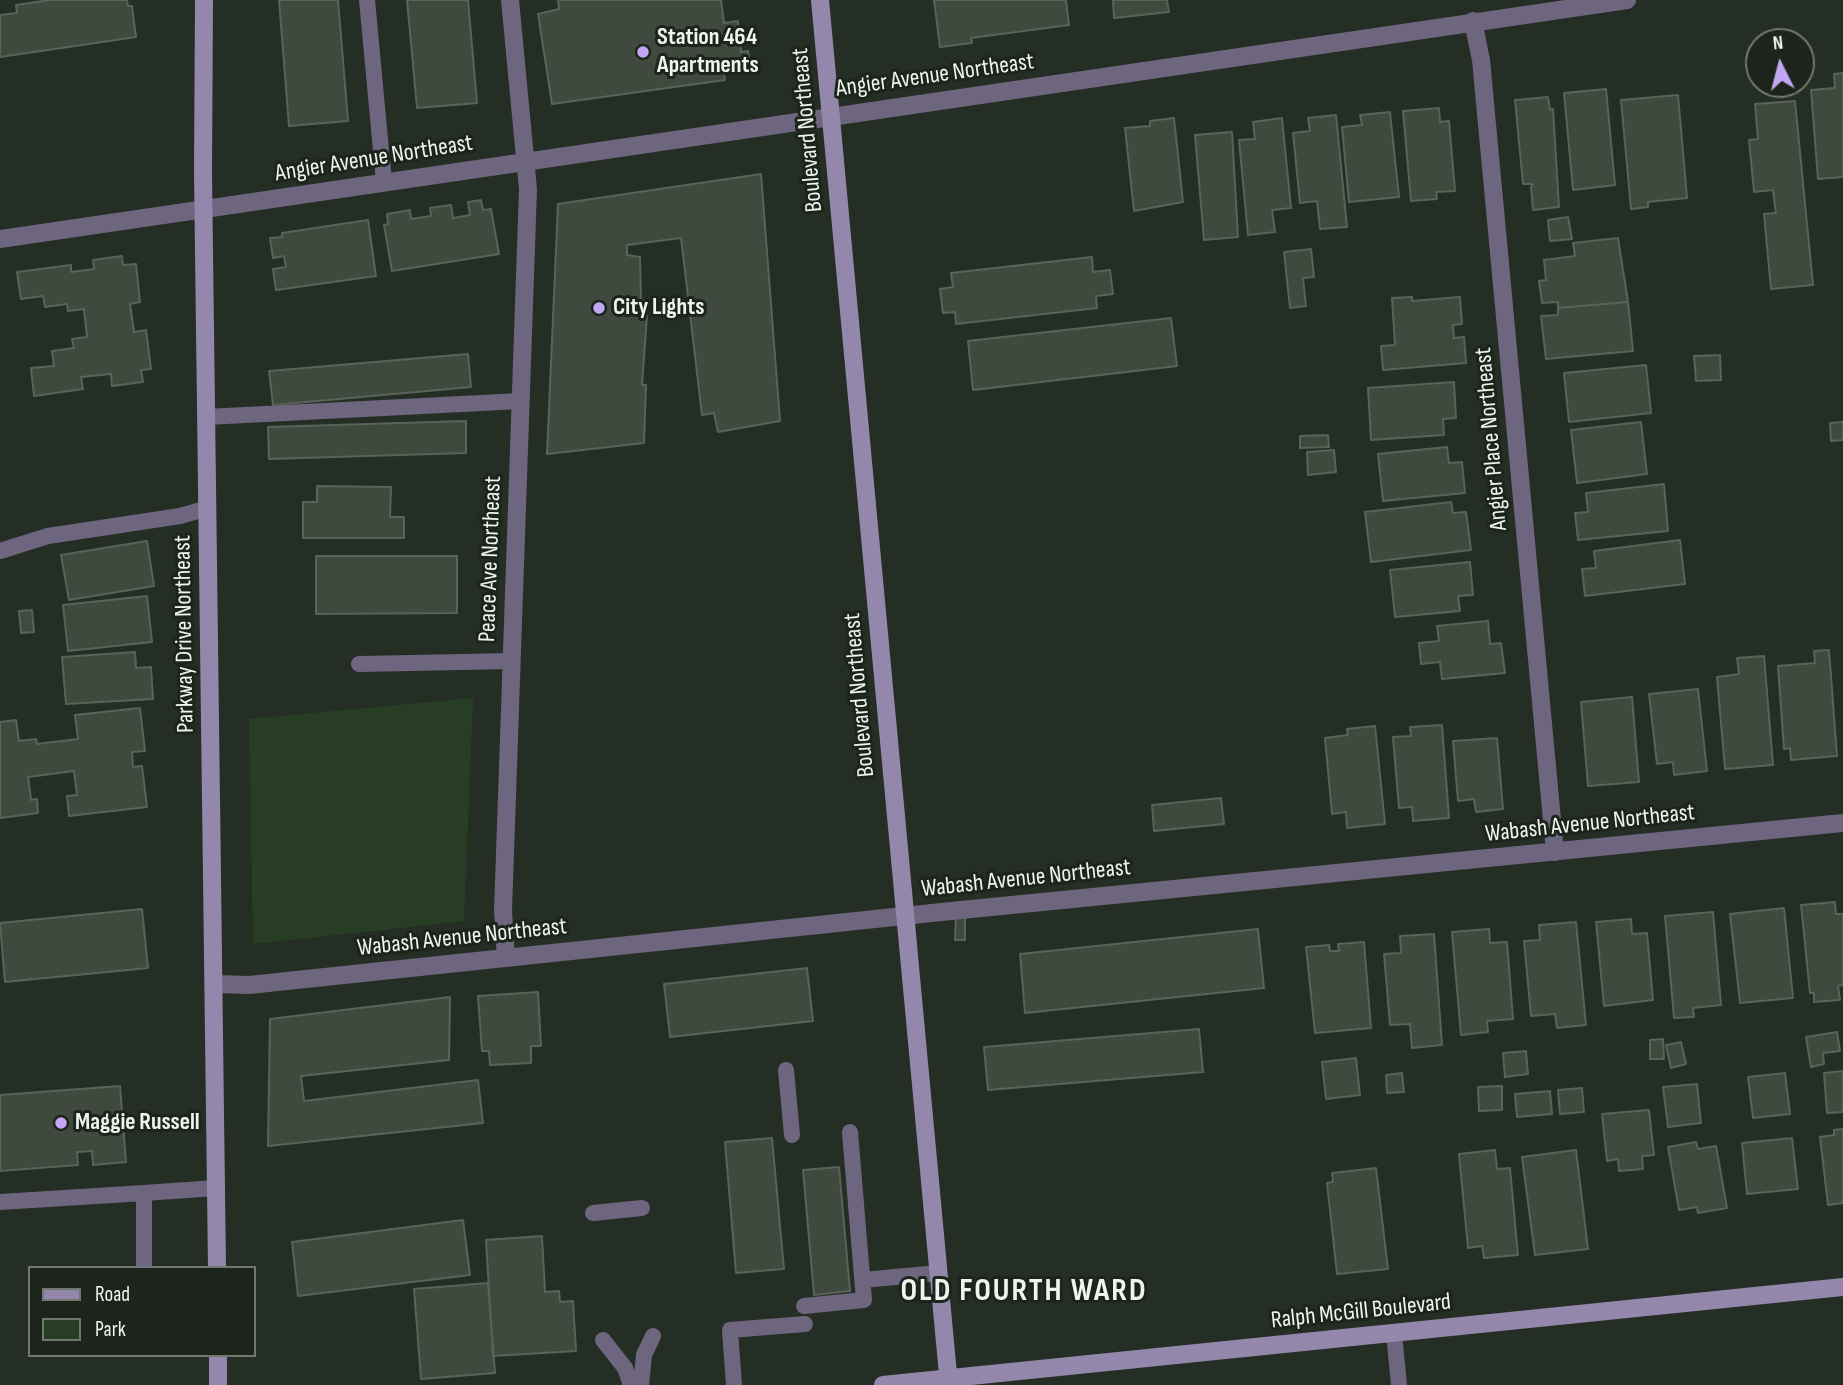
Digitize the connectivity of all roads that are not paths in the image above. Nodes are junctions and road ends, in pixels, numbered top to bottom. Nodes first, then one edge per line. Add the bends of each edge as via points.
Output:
1 (204, 0) edge
2 (367, 0) edge
3 (510, 0) edge
4 (820, 0) edge
5 (1627, 0) edge
6 (1473, 21) junction
7 (831, 117) junction
8 (525, 162) junction
9 (384, 182) junction
10 (204, 209) junction
11 (0, 239) edge
12 (520, 401) junction
13 (206, 417) junction
14 (208, 509) junction
15 (0, 551) edge
16 (512, 661) junction
17 (359, 664) dead end
18 (1843, 823) edge
19 (1555, 852) junction
20 (906, 916) junction
21 (506, 958) junction
22 (214, 984) junction
23 (786, 1070) dead end
24 (850, 1132) dead end
25 (792, 1135) dead end
26 (216, 1188) junction
27 (144, 1193) junction
28 (0, 1202) edge
29 (642, 1209) dead end
30 (593, 1213) dead end
31 (144, 1266) edge
32 (217, 1266) edge
33 (938, 1273) junction
34 (863, 1280) junction
35 (1843, 1287) edge
36 (804, 1306) dead end
37 (805, 1324) dead end
38 (1394, 1333) junction
39 (653, 1336) dead end
40 (603, 1340) dead end
41 (218, 1357) edge
42 (949, 1382) edge
43 (218, 1385) edge
44 (631, 1385) edge
45 (641, 1385) edge
46 (734, 1385) edge
47 (883, 1385) edge
48 (1399, 1385) edge

1 - 10 main road, Parkway Drive Northeast
2 - 9 lane
3 - 8 street, Peace Ave Northeast
4 - 7 main road, Boulevard Northeast
5 - 6 street, Angier Avenue Northeast
6 - 7 street, Angier Avenue Northeast
6 - 19 street, Angier Place Northeast via 1481,60
7 - 8 street, Angier Avenue Northeast
7 - 20 main road, Boulevard Northeast
8 - 9 street, Angier Avenue Northeast
8 - 12 street, Peace Ave Northeast via 528,189
9 - 10 street, Angier Avenue Northeast
10 - 11 street, Angier Avenue Northeast
10 - 13 main road, Parkway Drive Northeast
12 - 13 lane
12 - 16 street, Peace Ave Northeast
13 - 14 main road, Parkway Drive Northeast
14 - 15 lane via 48,536
14 - 22 main road, Parkway Drive Northeast
16 - 17 lane
16 - 21 street, Peace Ave Northeast via 503,911
18 - 19 street, Wabash Avenue Northeast
19 - 20 street, Wabash Avenue Northeast
20 - 21 street, Wabash Avenue Northeast
20 - 33 main road, Boulevard Northeast
21 - 22 street, Wabash Avenue Northeast via 249,985
22 - 26 main road, Parkway Drive Northeast
23 - 25 lane
24 - 34 lane
26 - 27 lane
26 - 32 main road, Parkway Drive Northeast
27 - 28 lane
27 - 31 lane
29 - 30 lane
33 - 34 lane
33 - 42 main road, Boulevard Northeast
34 - 36 lane via 864,1300
35 - 38 main road, Ralph McGill Boulevard
37 - 46 lane via 730,1330
38 - 42 main road, Ralph McGill Boulevard
38 - 48 lane
39 - 45 lane via 644,1355
40 - 44 lane via 625,1368
41 - 43 main road
42 - 47 main road, Ralph McGill Boulevard

